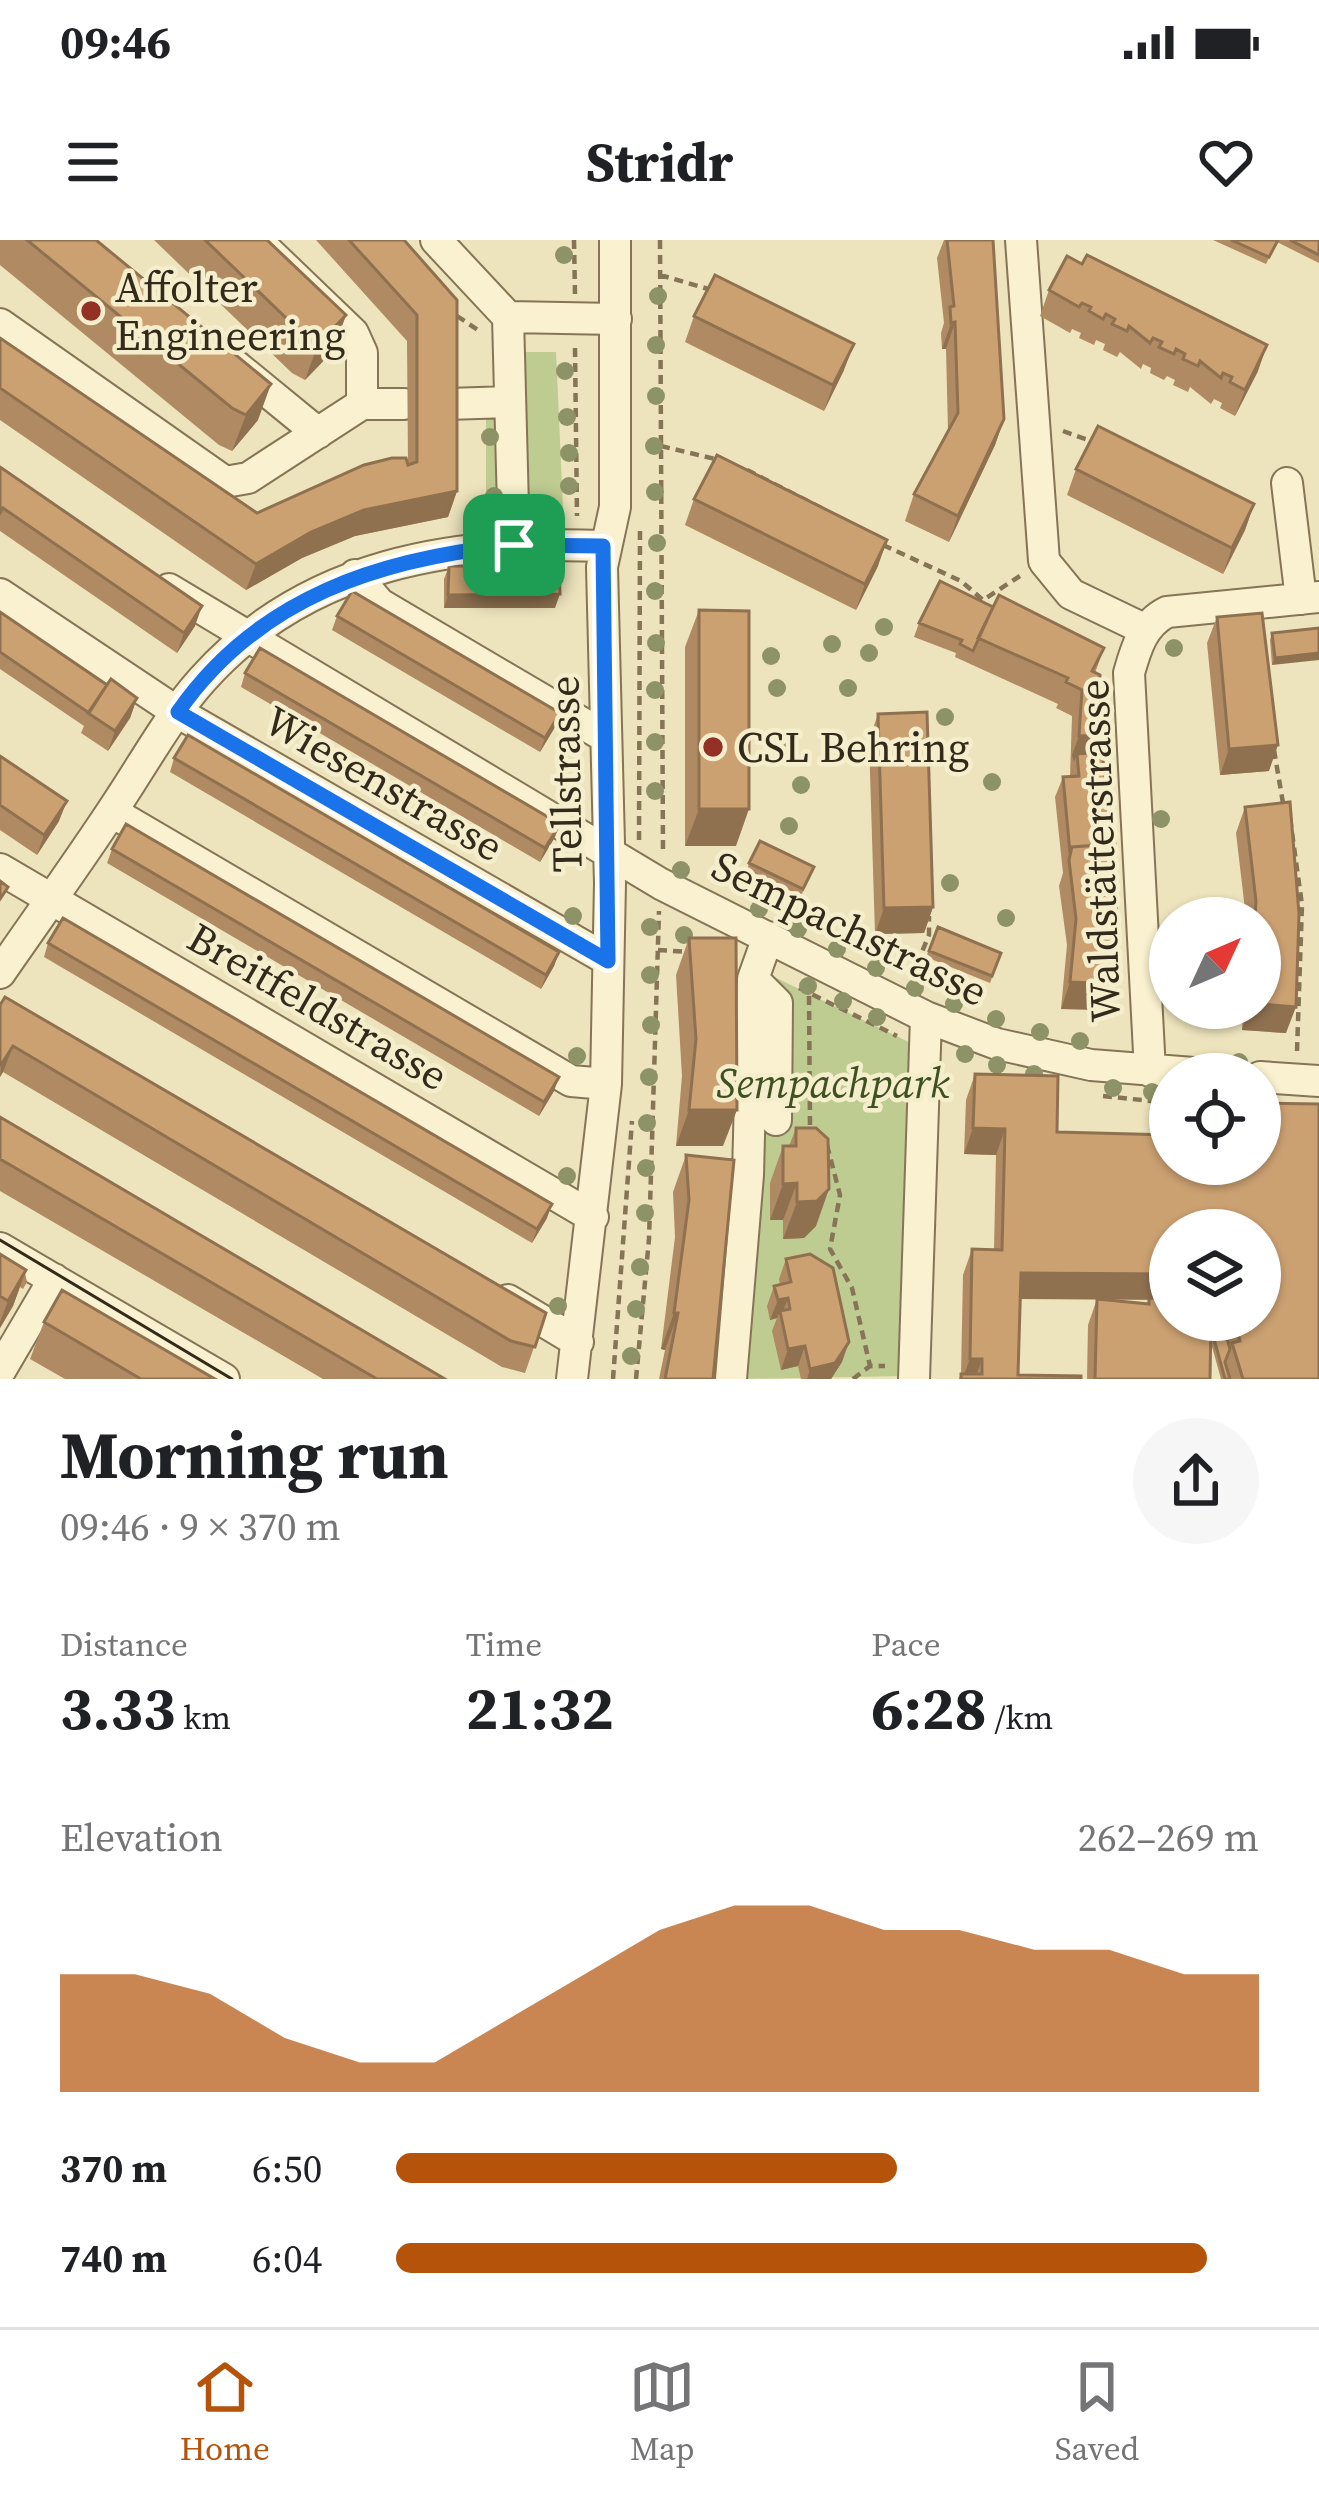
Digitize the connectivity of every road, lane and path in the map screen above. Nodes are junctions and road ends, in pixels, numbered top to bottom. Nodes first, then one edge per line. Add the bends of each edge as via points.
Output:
1 (256, 240) edge
2 (436, 240) edge
3 (615, 240) edge
4 (660, 240) edge
5 (1021, 240) edge
6 (660, 275) junction
7 (717, 293) edge
8 (451, 310) edge
9 (616, 320) junction
10 (0, 324) edge
11 (508, 330) junction
12 (209, 344) edge
13 (510, 402) junction
14 (362, 404) junction
15 (404, 404) dead end
16 (447, 404) edge
17 (1033, 431) junction
18 (318, 433) junction
19 (1090, 440) edge
20 (662, 446) junction
21 (722, 460) edge
22 (737, 466) edge
23 (1287, 483) dead end
24 (839, 519) edge
25 (866, 537) edge
26 (514, 545) junction
27 (603, 546) junction
28 (1044, 561) junction
29 (355, 574) junction
30 (151, 577) edge
31 (0, 594) edge
32 (1310, 598) edge
33 (983, 600) junction
34 (1004, 610) edge
35 (1146, 630) junction
36 (246, 638) junction
37 (178, 712) junction
38 (604, 736) junction
39 (1274, 750) edge
40 (112, 812) junction
41 (609, 852) junction
42 (0, 869) edge
43 (662, 884) junction
44 (50, 900) junction
45 (929, 913) edge
46 (768, 937) junction
47 (608, 961) junction
48 (0, 974) edge
49 (910, 978) dead end
50 (753, 979) junction
51 (809, 993) dead end
52 (926, 1017) junction
53 (1297, 1051) dead end
54 (1149, 1053) edge
55 (1149, 1071) edge
56 (1281, 1078) edge
57 (1319, 1081) edge
58 (606, 1084) junction
59 (776, 1120) dead end
60 (592, 1217) junction
61 (0, 1248) edge
62 (54, 1279) junction
63 (472, 1279) edge
64 (578, 1342) junction
65 (2, 1363) edge
66 (870, 1366) junction
67 (915, 1372) edge
68 (224, 1379) edge
69 (572, 1379) edge
70 (636, 1379) edge
71 (730, 1379) edge
72 (853, 1379) edge

1 - 14 street via 353,333 362,353
2 - 11 street
3 - 9 street, Tellstrasse
4 - 6 path
5 - 17 street
6 - 7 path
6 - 20 path
8 - 11 path via 467,328
9 - 11 street
9 - 27 street, Tellstrasse via 615,507
10 - 18 street via 225,482 248,478
11 - 13 street
12 - 18 street
13 - 16 street
13 - 26 street
14 - 15 street
14 - 18 street
17 - 19 path
17 - 28 street
20 - 21 path
20 - 43 path
22 - 24 path
23 - 32 street
25 - 33 path via 962,580
26 - 27 street
26 - 29 street
27 - 38 street, Tellstrasse
28 - 33 path
28 - 35 street, Waldstätterstrasse via 1071,594
29 - 36 street
29 - 38 street via 380,604
30 - 36 street, Wiesenstrasse
31 - 37 street, Wiesenstrasse
32 - 35 street, Waldstätterstrasse via 1173,611
33 - 34 path
35 - 54 street, Waldstätterstrasse via 1129,673
36 - 37 street
36 - 41 street, Wiesenstrasse
37 - 40 street
37 - 47 street, Wiesenstrasse
38 - 41 street, Tellstrasse
39 - 53 path via 1302,905
40 - 44 street
40 - 58 street, Breitfeldstrasse via 571,1081
41 - 43 street, Sempachstrasse
41 - 47 street, Tellstrasse
42 - 44 street, Breitfeldstrasse
43 - 46 street, Sempachstrasse
43 - 70 path
44 - 48 street
44 - 60 street, Breitfeldstrasse
45 - 49 path via 929,935
46 - 50 street
46 - 52 street, Sempachstrasse
47 - 58 street, Tellstrasse
50 - 59 street via 777,1003
50 - 71 street via 747,1191
51 - 66 path via 810,1128 838,1174 830,1249 852,1288
52 - 55 street, Sempachstrasse via 1040,1055
52 - 67 street
56 - 57 street
58 - 60 street, Tellstrasse
60 - 64 street, Tellstrasse
61 - 62 street
62 - 65 street
62 - 68 street
63 - 64 street
64 - 69 street, Tellstrasse
66 - 67 path
66 - 72 path

